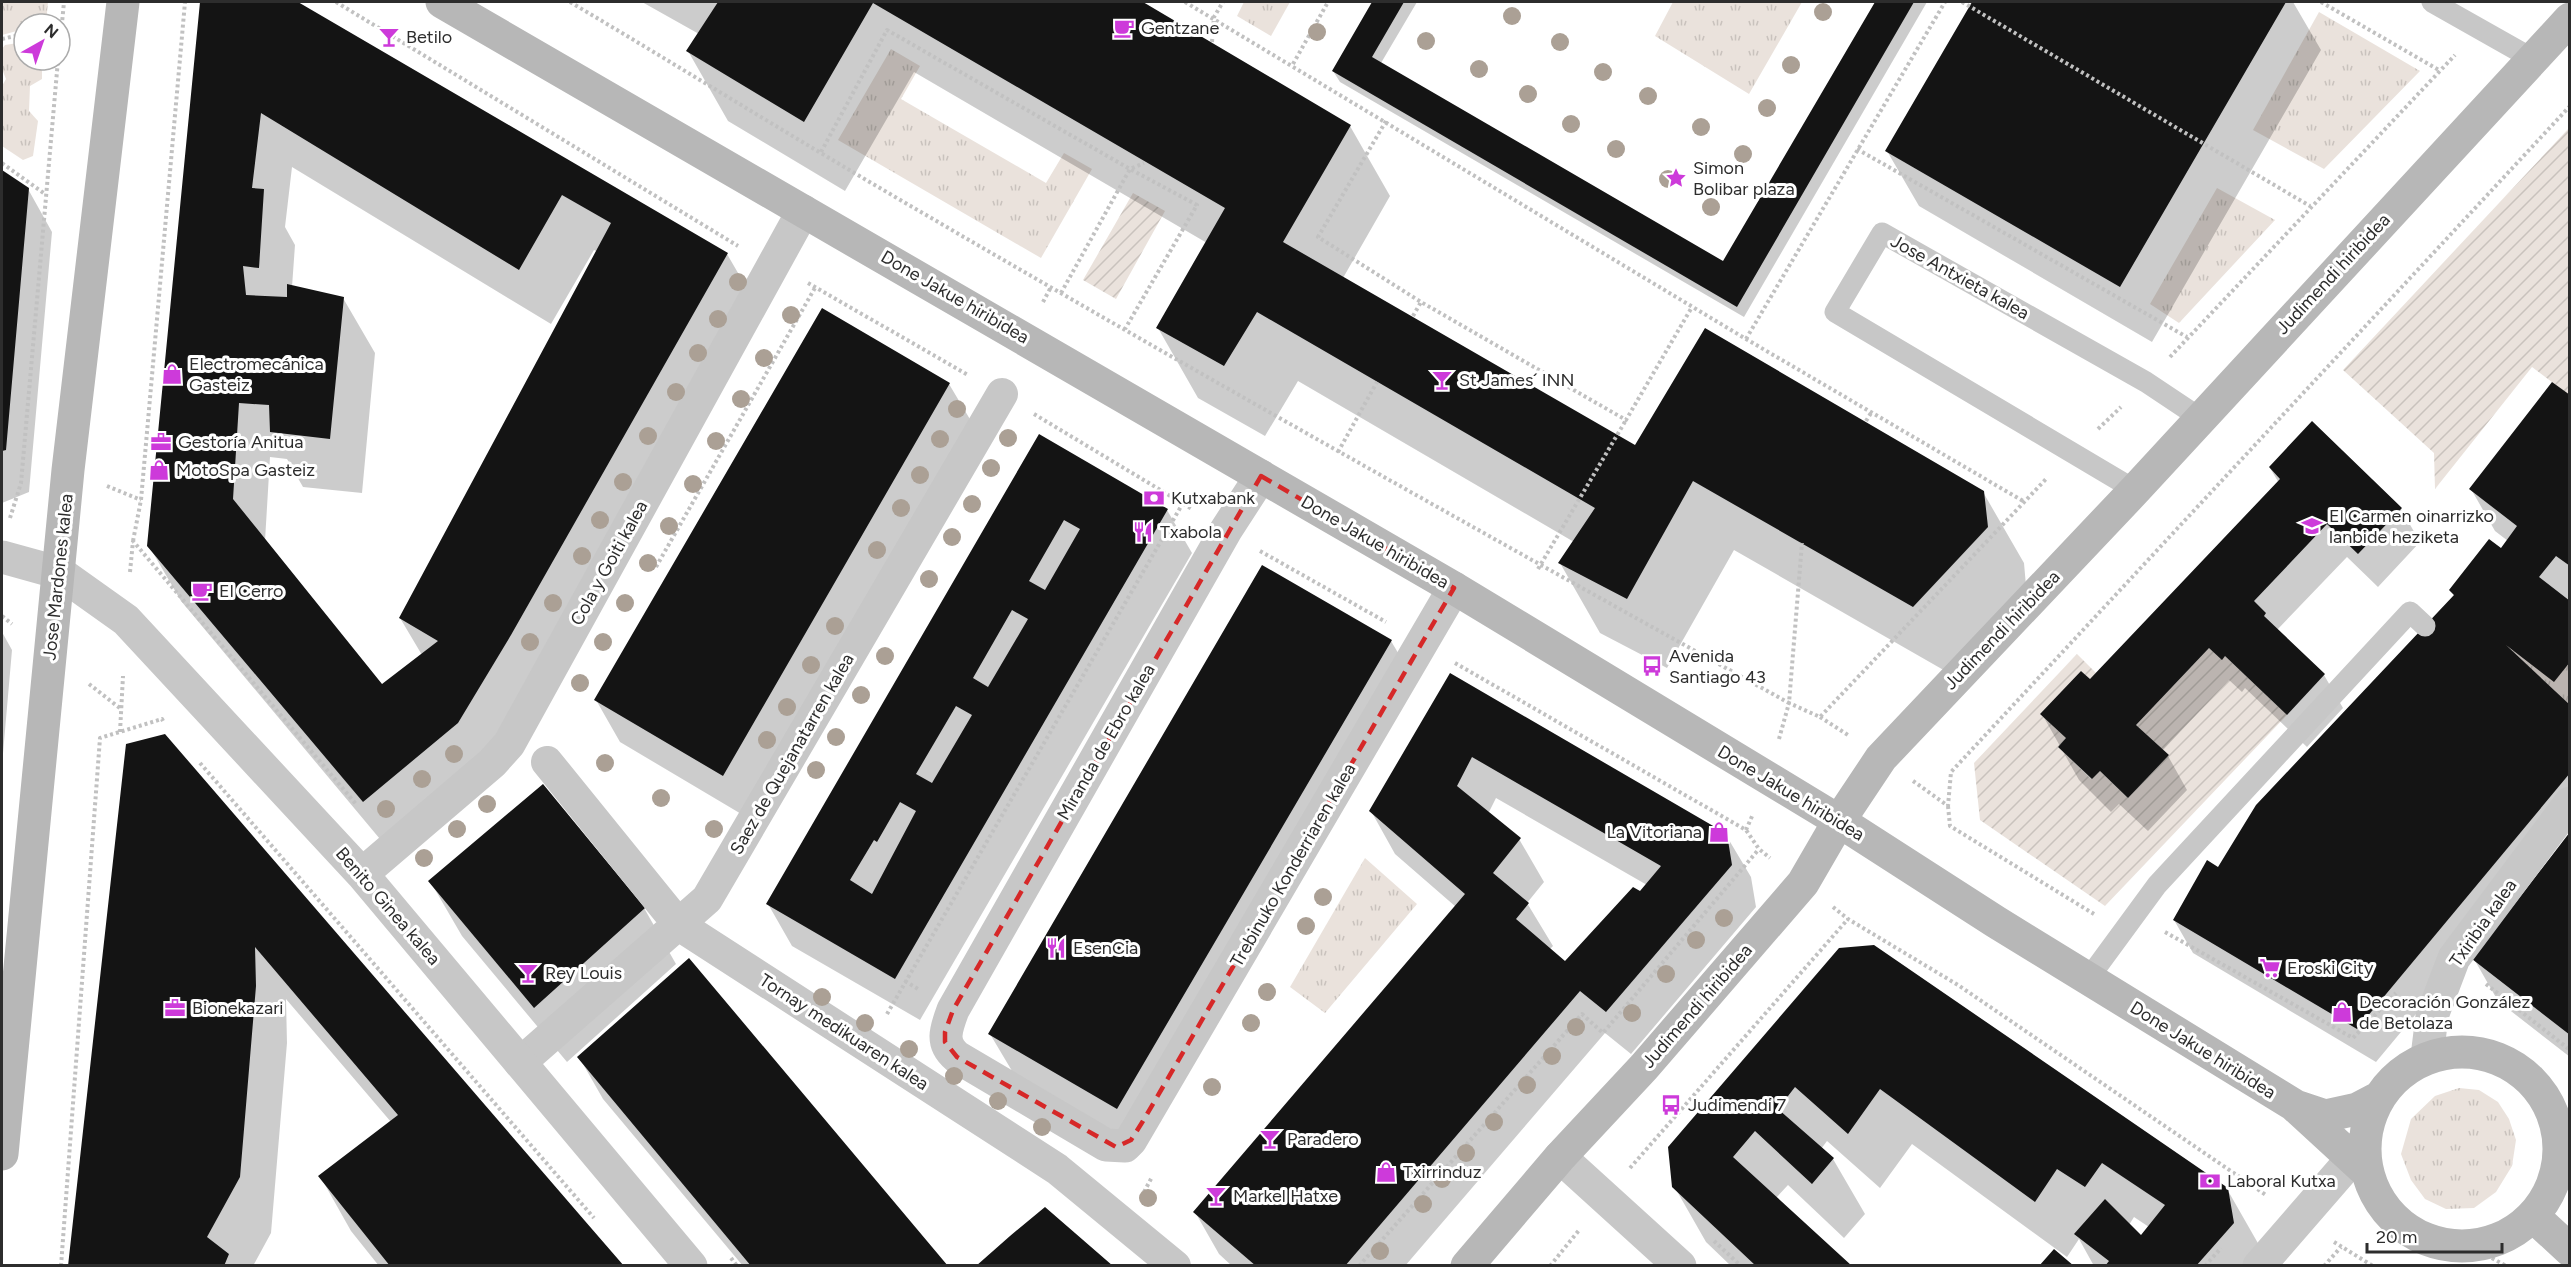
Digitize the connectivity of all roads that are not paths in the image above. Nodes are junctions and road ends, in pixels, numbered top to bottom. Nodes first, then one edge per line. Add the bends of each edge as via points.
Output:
1 (123, 2) edge
2 (442, 2) edge
3 (2432, 2) edge
4 (2570, 19) edge
5 (2531, 58) junction
6 (803, 211) junction
7 (1002, 394) road end
8 (2200, 418) junction
9 (1261, 476) junction
10 (2135, 490) junction
11 (5, 542) edge
12 (60, 573) junction
13 (1454, 588) junction
14 (2424, 626) dead end
15 (547, 762) dead end
16 (2570, 803) edge
17 (1839, 821) junction
18 (362, 874) junction
19 (679, 925) junction
20 (2088, 979) junction
21 (2427, 1057) junction
22 (520, 1064) junction
23 (2378, 1098) junction
24 (2294, 1105) junction
25 (1131, 1140) joint
26 (2, 1154) edge
27 (2564, 1154) edge
28 (1560, 1157) junction
29 (2361, 1158) junction
30 (2533, 1216) junction
31 (2570, 1250) edge
32 (691, 1266) edge
33 (1175, 1266) edge
34 (1467, 1266) edge
35 (1680, 1266) edge
36 (2259, 1266) edge

1 - 12 main road, Jose Mardones kalea via 68,470
2 - 6 main road, Done Jakue hiribidea
3 - 5 lane
4 - 5 main road, Judimendi hiribidea
5 - 8 main road, Judimendi hiribidea
6 - 9 main road, Done Jakue hiribidea
6 - 18 street, Cola y Goiti kalea via 509,744
7 - 19 street, Saez de Quejanatarren kalea via 707,900
8 - 10 main road, Judimendi hiribidea
8 - 10 lane, Jose Antxieta kalea via 2146,382 1882,233 1835,312
9 - 13 main road, Done Jakue hiribidea
9 - 25 street, Miranda de Ebro kalea via 1226,530 953,1010 945,1032 945,1042 957,1058 1106,1145 1125,1146
10 - 17 main road, Judimendi hiribidea via 1881,758
11 - 12 street
12 - 18 street, Benito Ginea kalea via 126,620
12 - 26 main road, Jose Mardones kalea
13 - 17 main road, Done Jakue hiribidea
13 - 25 street, Trebinuko Konderriaren kalea
14 - 20 lane via 2410,612 2157,885
15 - 19 street, Tornay medikuaren kalea
16 - 21 street, Txiribia kalea via 2454,958 2432,1016
17 - 20 main road, Done Jakue hiribidea
17 - 28 main road, Judimendi hiribidea via 1803,883 1644,1067
18 - 22 street, Benito Ginea kalea
19 - 22 street, Saez de Quejanatarren kalea
19 - 33 street, Tornay medikuaren kalea via 1057,1169
20 - 24 main road, Done Jakue hiribidea
21 - 23 main road via 2399,1073
21 - 27 main road via 2454,1051 2482,1053 2508,1063 2530,1080 2547,1101
22 - 32 street, Benito Ginea kalea
23 - 24 main road, Done Jakue hiribidea via 2357,1109 2325,1116
23 - 29 main road via 2367,1121
24 - 29 main road, Done Jakue hiribidea
27 - 30 main road via 2552,1188
28 - 34 main road, Judimendi hiribidea
28 - 35 street
29 - 30 main road via 2374,1193 2387,1212 2404,1228 2425,1239 2448,1245 2493,1242
29 - 36 street
30 - 31 main road

